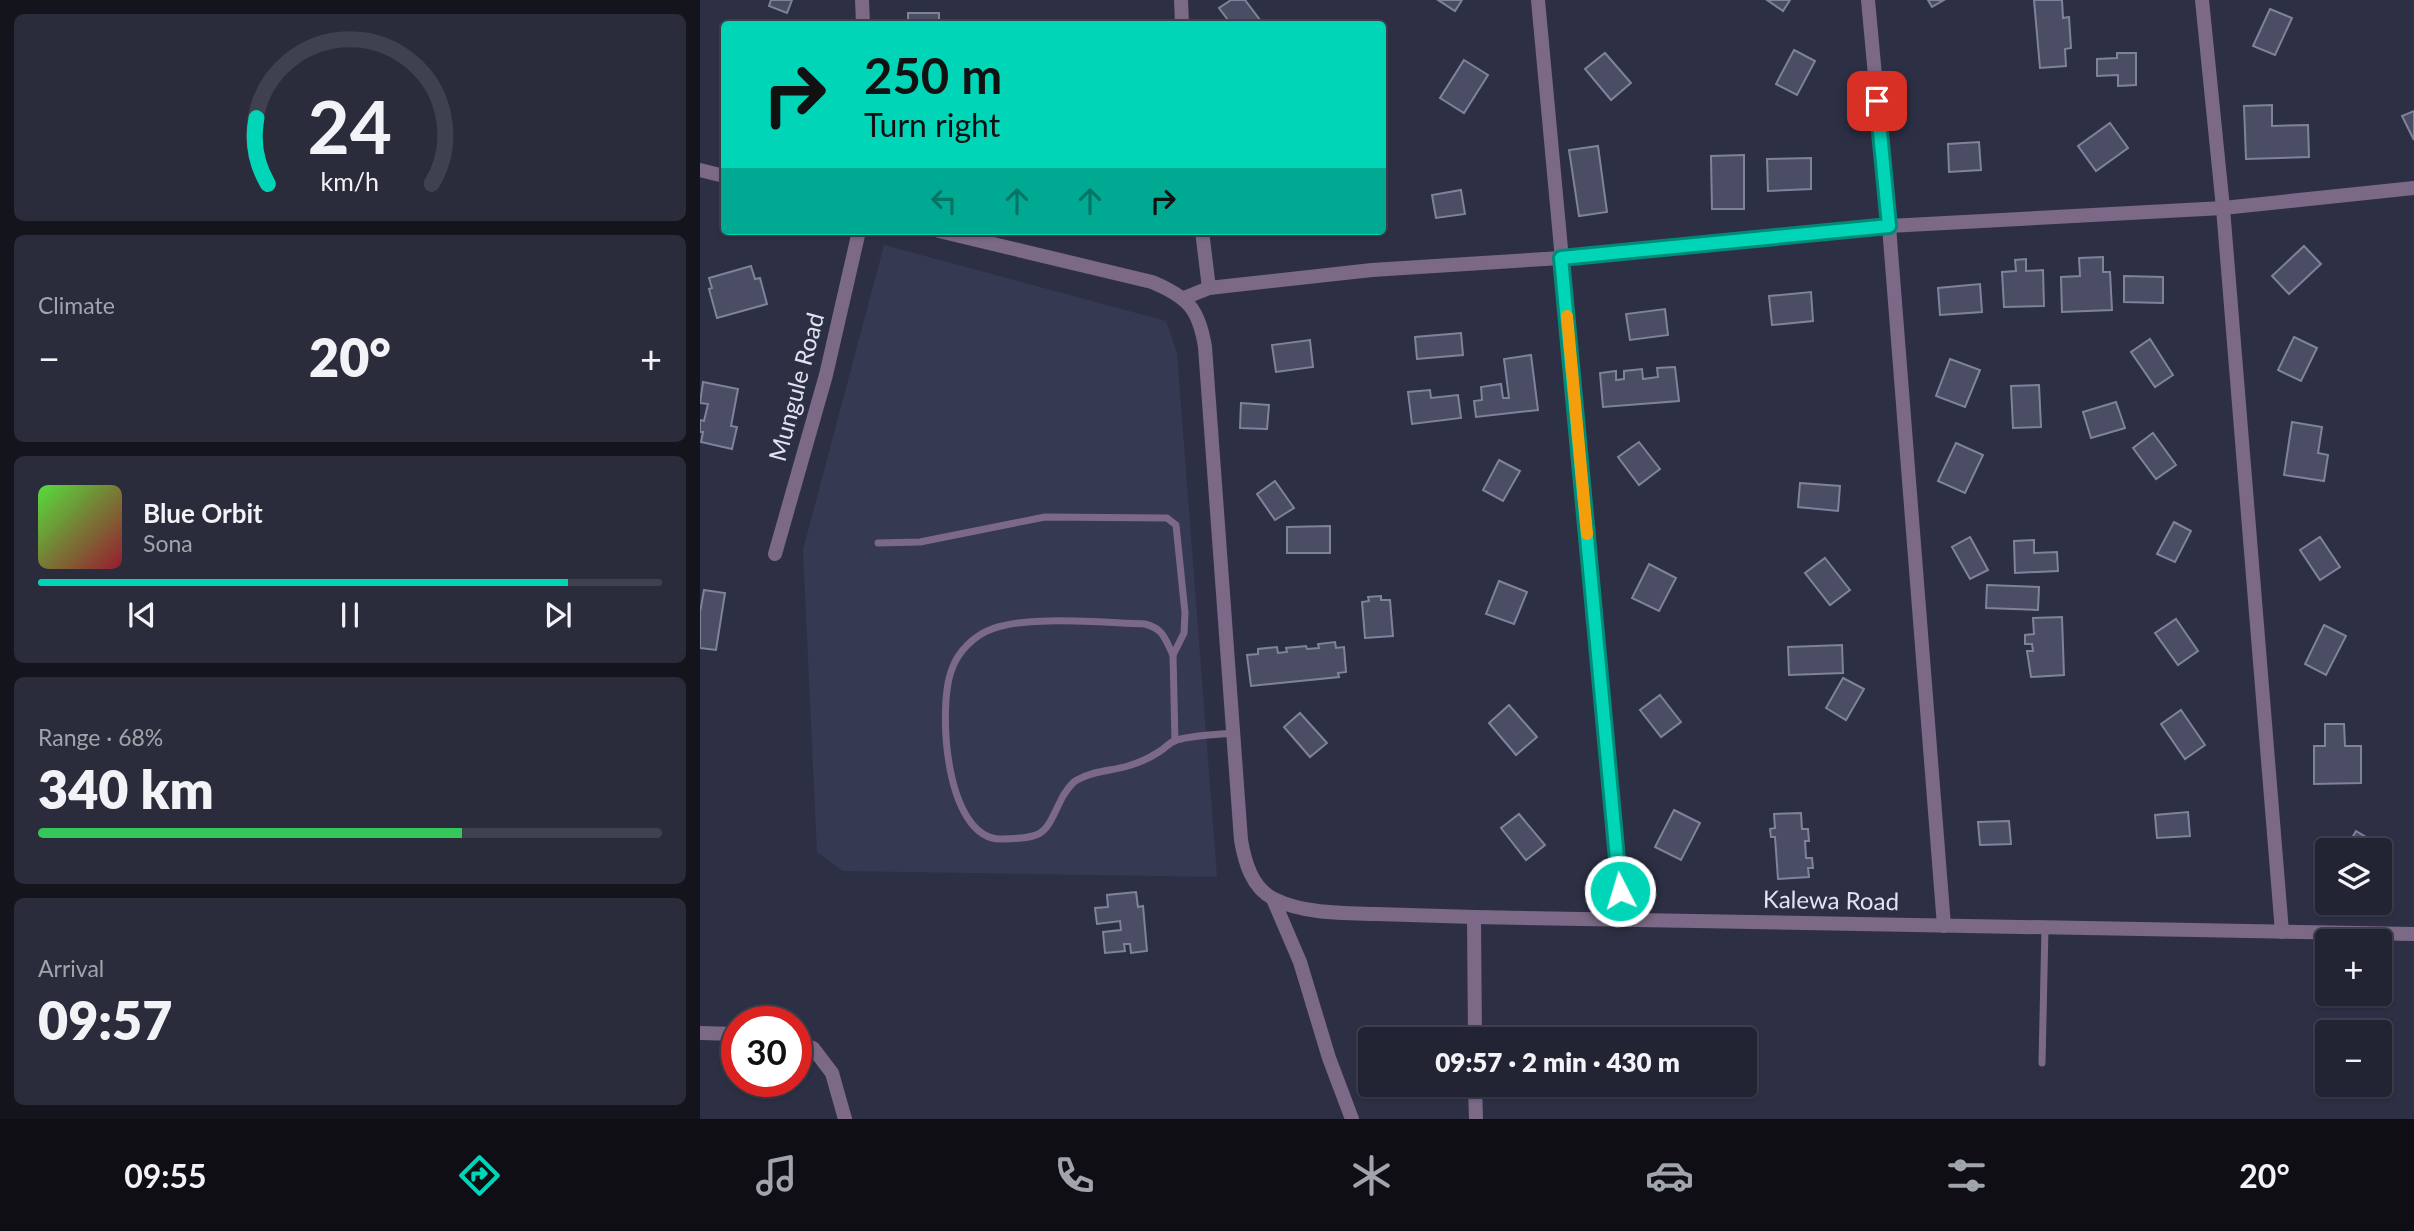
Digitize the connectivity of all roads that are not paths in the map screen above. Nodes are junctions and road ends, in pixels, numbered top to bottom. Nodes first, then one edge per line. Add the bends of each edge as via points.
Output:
1 (862, 0) edge
2 (1181, 0) edge
3 (1538, 0) edge
4 (1868, 0) edge
5 (2202, 0) edge
6 (863, 21) edge
7 (1182, 21) edge
8 (700, 170) edge
9 (721, 175) edge
10 (2414, 188) edge
11 (2223, 208) junction
12 (1889, 226) junction
13 (858, 235) edge
14 (956, 235) edge
15 (1202, 235) edge
16 (1561, 258) junction
17 (1209, 288) junction
18 (1184, 298) junction
19 (878, 543) dead end
20 (775, 554) dead end
21 (1173, 655) junction
22 (1232, 733) junction
23 (1175, 741) junction
24 (1273, 899) junction
25 (1474, 917) junction
26 (1623, 919) junction
27 (1944, 926) junction
28 (2045, 928) junction
29 (2282, 932) junction
30 (2414, 934) edge
31 (1475, 1027) edge
32 (700, 1033) edge
33 (721, 1034) edge
34 (812, 1048) edge
35 (2042, 1063) dead end
36 (1475, 1097) edge
37 (845, 1119) edge
38 (1352, 1119) edge
39 (1476, 1119) edge

1 - 6 street
2 - 7 street
3 - 16 street
4 - 12 street
5 - 11 street
8 - 9 street
10 - 11 street
11 - 12 street
11 - 29 street
12 - 16 street
12 - 27 street
13 - 20 street, Mungule Road via 826,375
14 - 18 street via 1152,282
15 - 17 street
16 - 17 street via 1372,270
16 - 26 street
17 - 18 street
18 - 22 street via 1197,313 1205,347
19 - 21 lane via 920,542 1045,517 1167,518 1176,525 1185,613 1184,632
21 - 23 lane
21 - 23 lane via 1157,627 1145,624 1036,622 991,629 963,649 953,665 947,682 946,747 967,818 984,834 999,840 1036,837 1048,829 1074,781 1143,761
22 - 23 lane
22 - 24 street, Kalewa Road via 1245,863 1255,882
24 - 25 street, Kalewa Road via 1335,912
24 - 38 street via 1300,962
25 - 26 street, Kalewa Road
25 - 31 street
26 - 27 street, Kalewa Road
27 - 28 street, Kalewa Road
28 - 29 street, Kalewa Road
28 - 35 lane
29 - 30 street, Kalewa Road
32 - 33 street
34 - 37 street via 832,1073
36 - 39 street

